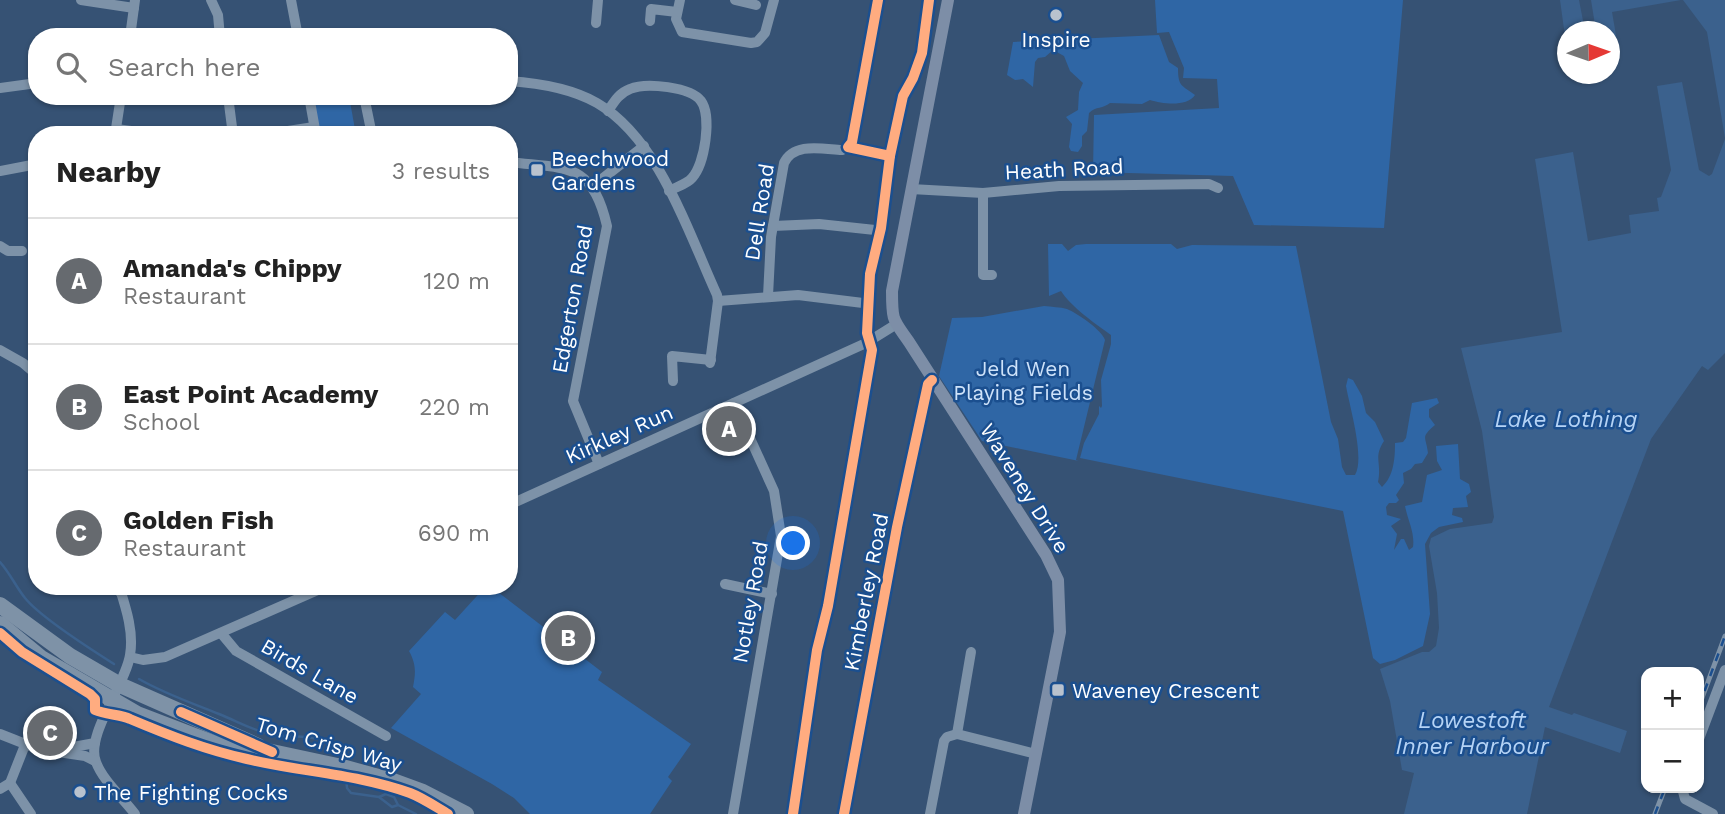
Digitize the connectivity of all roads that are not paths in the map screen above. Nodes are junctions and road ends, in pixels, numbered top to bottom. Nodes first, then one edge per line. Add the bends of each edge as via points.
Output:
1 (80, 0) edge
2 (211, 0) edge
3 (291, 0) edge
4 (598, 0) edge
5 (735, 0) edge
6 (774, 0) edge
7 (877, 0) edge
8 (937, 0) edge
9 (948, 0) edge
10 (135, 4) edge
11 (756, 5) dead end
12 (678, 6) edge
13 (651, 10) edge
14 (596, 23) dead end
15 (131, 28) edge
16 (219, 28) edge
17 (296, 28) edge
18 (938, 45) junction
19 (518, 82) edge
20 (28, 84) edge
21 (0, 88) edge
22 (120, 105) edge
23 (229, 105) edge
24 (311, 105) edge
25 (366, 105) edge
26 (608, 111) junction
27 (117, 126) edge
28 (232, 126) edge
29 (314, 126) edge
30 (370, 126) edge
31 (644, 146) junction
32 (848, 147) junction
33 (890, 156) dead end
34 (518, 163) edge
35 (28, 166) edge
36 (0, 171) edge
37 (593, 186) junction
38 (1218, 188) dead end
39 (911, 189) junction
40 (669, 191) junction
41 (983, 193) junction
42 (773, 226) junction
43 (875, 230) dead end
44 (0, 246) edge
45 (22, 251) dead end
46 (986, 278) dead end
47 (768, 296) junction
48 (718, 301) junction
49 (863, 303) dead end
50 (895, 325) junction
51 (0, 350) edge
52 (28, 367) edge
53 (932, 380) junction
54 (673, 381) dead end
55 (734, 403) junction
56 (598, 464) junction
57 (518, 501) edge
58 (725, 584) dead end
59 (772, 594) junction
60 (121, 595) edge
61 (307, 595) edge
62 (0, 605) edge
63 (0, 624) edge
64 (220, 633) junction
65 (54, 644) junction
66 (971, 652) dead end
67 (130, 657) junction
68 (1725, 670) edge
69 (120, 685) junction
70 (113, 701) junction
71 (1702, 730) edge
72 (0, 734) edge
73 (957, 734) junction
74 (194, 736) junction
75 (386, 736) dead end
76 (95, 743) junction
77 (25, 745) junction
78 (47, 751) junction
79 (272, 752) junction
80 (1036, 754) junction
81 (95, 761) junction
82 (5, 786) edge
83 (1683, 793) edge
84 (31, 814) edge
85 (135, 814) edge
86 (466, 814) edge
87 (733, 814) edge
88 (844, 814) edge
89 (930, 814) edge
90 (1024, 814) edge
91 (1713, 814) edge

1 - 10 street
2 - 16 street
3 - 17 street
4 - 14 street
5 - 11 street
6 - 12 street via 765,33 751,43 682,32 676,19
7 - 32 street
8 - 18 main road
9 - 18 main road
10 - 15 street
12 - 13 street
18 - 39 main road
19 - 26 street via 573,93
20 - 21 street
22 - 27 street
23 - 28 street
24 - 29 street
25 - 30 street
26 - 31 street
26 - 40 street via 617,97 640,87 679,89 700,99 708,120 701,162 691,179
31 - 37 street
31 - 40 street
32 - 33 street, Dell Road
32 - 42 street, Dell Road via 803,149 788,155
34 - 37 street via 571,169
35 - 36 street
37 - 56 street, Edgerton Road via 607,226 573,401
38 - 41 street, Heath Road via 1209,184 1059,186
39 - 41 street, Heath Road
39 - 50 main road via 892,291
40 - 48 street
41 - 46 street
42 - 43 street via 819,224
42 - 47 street, Dell Road
44 - 45 street
47 - 48 street
47 - 49 street
48 - 54 street via 710,362 672,356
50 - 53 main road, Waveney Drive
50 - 55 street, Kirkley Run via 866,343
51 - 52 street
53 - 80 main road, Waveney Drive via 1058,580 1060,632
53 - 88 street, Kimberley Road via 897,527
55 - 56 street, Kirkley Run
55 - 59 street, Notley Road via 778,504 781,536
56 - 57 street, Kirkley Run
58 - 59 street
59 - 87 street, Notley Road
60 - 67 street via 131,636
61 - 64 street
62 - 65 highway, Tom Crisp Way
63 - 70 highway, Tom Crisp Way via 41,659
64 - 67 street via 165,657
64 - 75 street, Birds Lane via 236,650
65 - 69 highway, Tom Crisp Way
65 - 70 highway via 66,659 110,688
66 - 73 street
67 - 69 street
68 - 71 street
69 - 70 street
69 - 74 highway via 122,699
69 - 79 highway, Tom Crisp Way
70 - 74 highway, Tom Crisp Way
70 - 76 street
72 - 77 street
73 - 80 street
73 - 89 street via 944,741
74 - 79 highway, Tom Crisp Way via 218,745
76 - 78 street
76 - 81 street
77 - 78 street
77 - 82 street
78 - 81 street
79 - 86 highway, Tom Crisp Way via 393,781
80 - 90 main road, Waveney Drive
81 - 85 street
82 - 84 street
83 - 91 street via 1685,799

